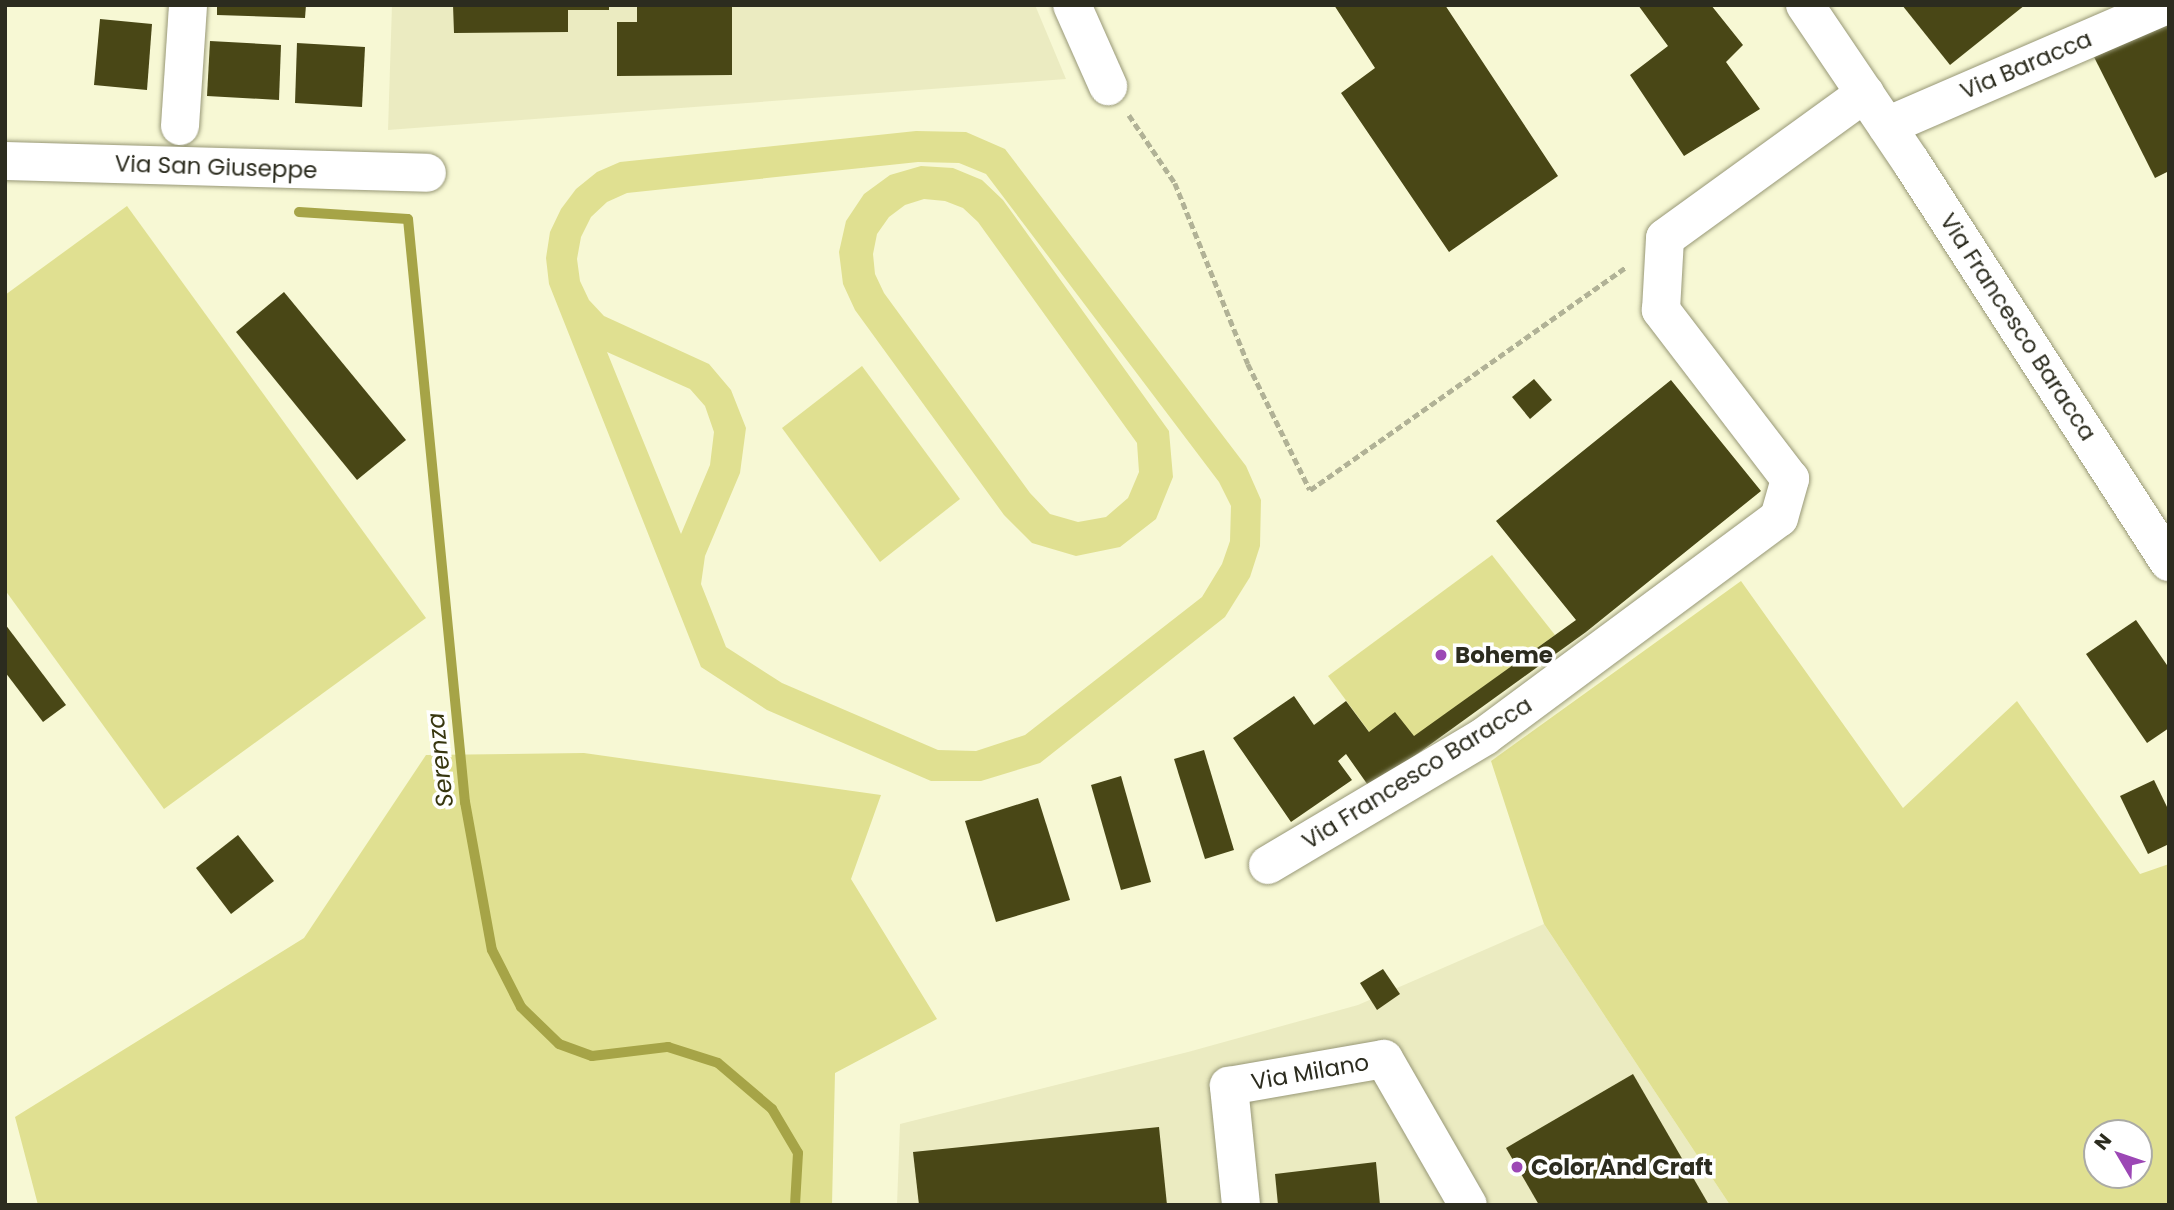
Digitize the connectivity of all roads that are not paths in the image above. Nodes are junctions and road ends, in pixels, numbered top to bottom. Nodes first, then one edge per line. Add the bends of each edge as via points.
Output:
1 (188, 5) edge
2 (1072, 5) edge
3 (1805, 5) edge
4 (2166, 5) edge
5 (1108, 86) road end
6 (1865, 93) junction
7 (1887, 125) junction
8 (180, 126) dead end
9 (5, 161) edge
10 (427, 173) dead end
11 (2169, 562) edge
12 (1268, 865) dead end
13 (1241, 1205) edge
14 (1468, 1205) edge

1 - 8 street
2 - 5 street
3 - 6 street, Via Francesco Baracca
4 - 7 street, Via Baracca
6 - 7 street, Via Francesco Baracca
6 - 12 street, Via Francesco Baracca via 1665,238 1661,310 1790,479 1779,519 1485,736
7 - 11 street, Via Francesco Baracca
9 - 10 street, Via San Giuseppe
13 - 14 street, Via Milano via 1228,1086 1384,1059

